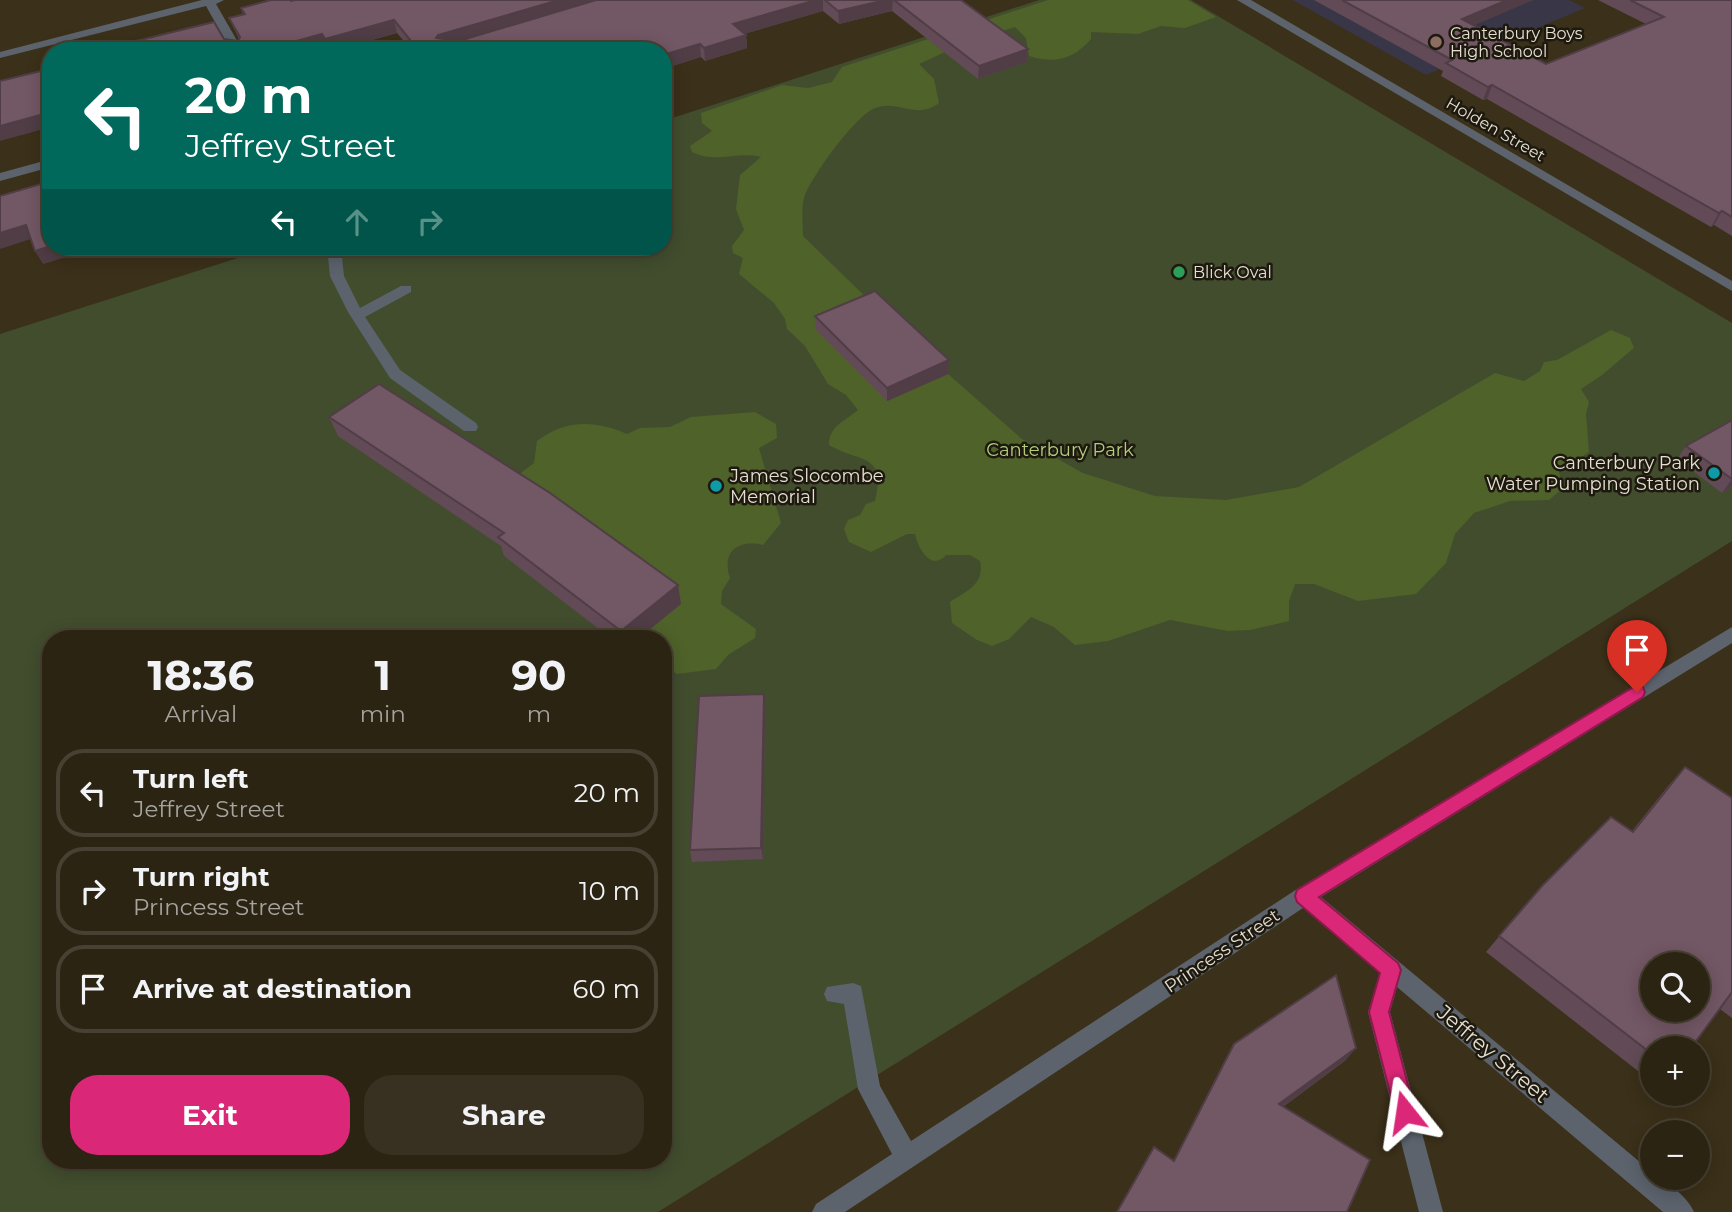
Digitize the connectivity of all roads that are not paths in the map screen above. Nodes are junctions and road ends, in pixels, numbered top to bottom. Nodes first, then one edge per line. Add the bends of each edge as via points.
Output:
1 (1243, 0) edge
2 (212, 1) edge
3 (51, 42) edge
4 (232, 42) edge
5 (42, 44) edge
6 (0, 55) edge
7 (42, 165) edge
8 (0, 177) edge
9 (335, 256) edge
10 (1732, 287) edge
11 (406, 289) dead end
12 (357, 315) junction
13 (470, 427) dead end
14 (1732, 634) edge
15 (1304, 896) junction
16 (1391, 970) junction
17 (835, 994) dead end
18 (906, 1158) junction
19 (824, 1212) edge
20 (1431, 1212) edge
21 (1682, 1212) edge

1 - 10 street, Holden Street
2 - 3 street
2 - 4 street
5 - 6 street
7 - 8 street
9 - 12 street via 337,276
11 - 12 street
12 - 13 street via 395,374
14 - 15 street, Princess Street
15 - 16 street, Jeffrey Street
15 - 18 street, Princess Street
16 - 20 street via 1379,1012
16 - 21 street, Jeffrey Street
17 - 18 street via 853,993 869,1089
18 - 19 street, Princess Street

